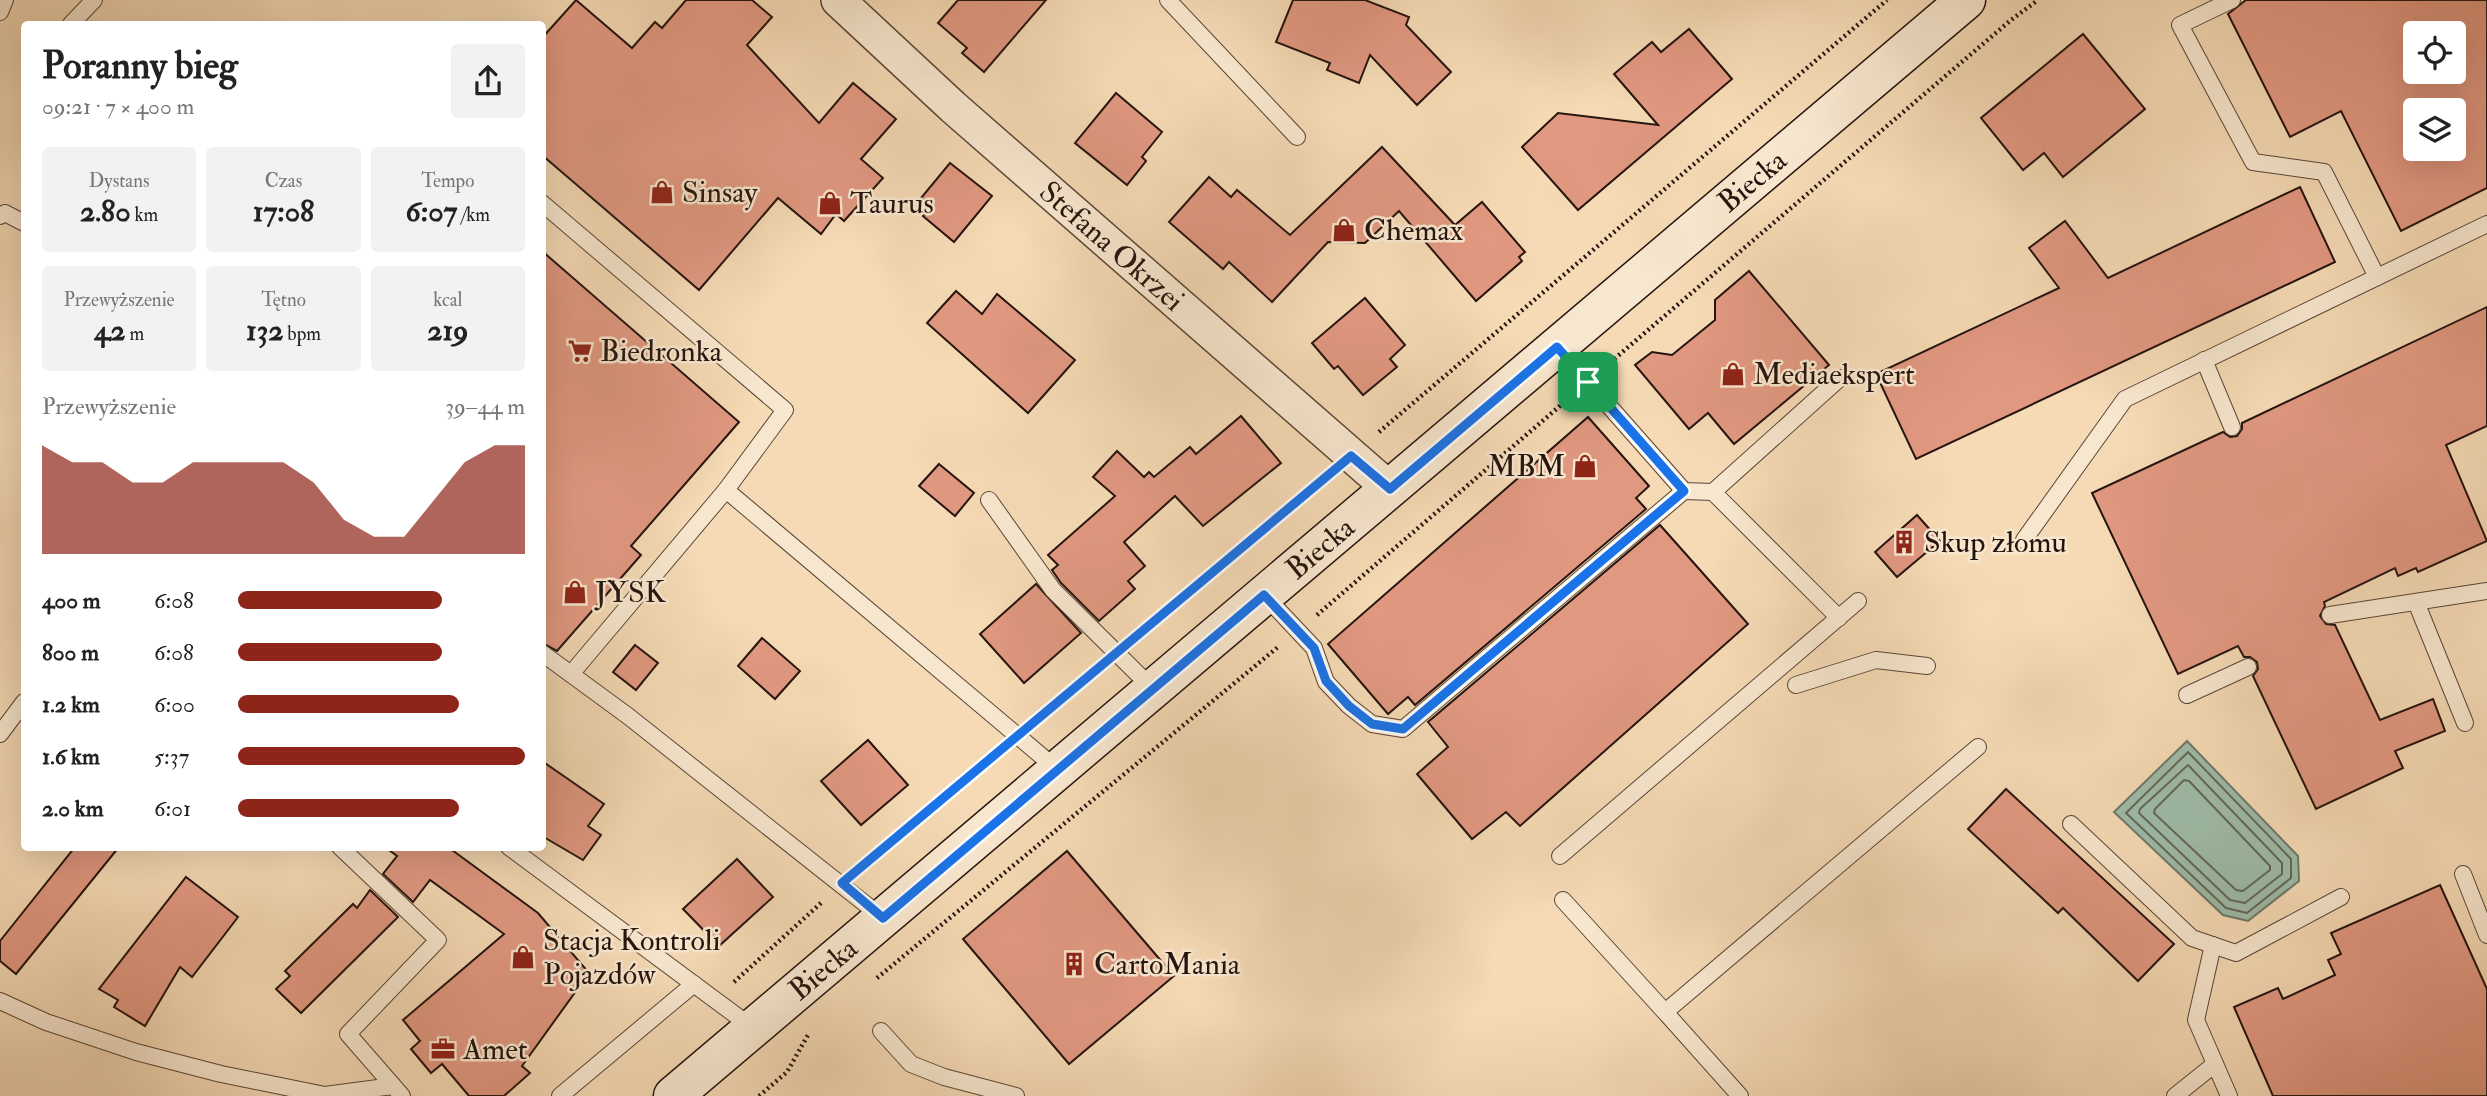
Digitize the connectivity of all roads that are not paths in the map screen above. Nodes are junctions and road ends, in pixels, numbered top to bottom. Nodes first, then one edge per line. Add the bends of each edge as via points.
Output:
1 (5, 0) edge
2 (94, 0) edge
3 (838, 0) edge
4 (1168, 0) edge
5 (1966, 0) edge
6 (2232, 0) edge
7 (0, 12) edge
8 (74, 21) edge
9 (1297, 137) dead end
10 (546, 206) edge
11 (2, 209) edge
12 (21, 221) edge
13 (2487, 224) edge
14 (2377, 277) junction
15 (1557, 347) junction
16 (2204, 360) junction
17 (1840, 378) dead end
18 (2232, 427) dead end
19 (1390, 489) junction
20 (726, 490) junction
21 (1684, 491) junction
22 (1713, 492) junction
23 (989, 500) dead end
24 (2024, 540) dead end
25 (2487, 591) edge
26 (1264, 595) junction
27 (1858, 601) dead end
28 (2416, 602) junction
29 (2330, 615) dead end
30 (1839, 618) junction
31 (546, 656) edge
32 (1927, 666) dead end
33 (2248, 667) dead end
34 (571, 674) junction
35 (1796, 685) dead end
36 (1153, 689) junction
37 (2187, 695) dead end
38 (21, 706) edge
39 (2465, 723) dead end
40 (0, 734) edge
41 (1978, 747) dead end
42 (1058, 770) junction
43 (2071, 824) dead end
44 (344, 851) edge
45 (514, 851) edge
46 (1560, 856) dead end
47 (2463, 874) dead end
48 (2341, 897) dead end
49 (1563, 900) dead end
50 (883, 918) junction
51 (2487, 935) edge
52 (2213, 945) junction
53 (694, 984) junction
54 (0, 1001) edge
55 (1665, 1012) junction
56 (753, 1028) junction
57 (881, 1031) dead end
58 (2215, 1064) junction
59 (398, 1091) edge
60 (560, 1096) edge
61 (673, 1096) edge
62 (1016, 1096) edge
63 (1740, 1096) edge
64 (2175, 1096) edge
65 (2229, 1096) edge

1 - 7 lane
2 - 8 lane
3 - 19 street, Stefana Okrzei via 953,107
4 - 9 lane
5 - 15 street, Biecka
6 - 14 lane via 2180,25 2253,162 2323,172
10 - 20 lane via 785,410
11 - 12 lane
13 - 14 lane
14 - 16 lane
15 - 19 street, Biecka
15 - 21 lane
16 - 18 lane
16 - 24 lane via 2125,399
17 - 22 lane
19 - 26 street, Biecka
20 - 34 lane
20 - 42 lane
21 - 22 lane
21 - 26 lane via 1403,729 1372,724 1349,706 1326,681 1314,648
22 - 30 lane
23 - 36 lane via 1053,590
25 - 28 lane
26 - 36 street, Biecka
27 - 30 lane
28 - 29 lane
28 - 39 lane
30 - 46 lane
31 - 34 lane
32 - 35 lane via 1876,660
33 - 37 lane
34 - 50 lane
36 - 42 street, Biecka
38 - 40 lane
41 - 55 lane
42 - 50 street, Biecka
43 - 52 lane via 2192,938
44 - 59 lane via 438,940 348,1034
45 - 53 lane
47 - 51 lane
48 - 52 lane via 2236,953
49 - 55 lane
50 - 56 street, Biecka
52 - 58 lane via 2196,1020
53 - 56 lane
53 - 60 lane
54 - 59 lane via 111,1044 221,1074 325,1095
55 - 63 lane
56 - 61 street, Biecka
57 - 62 lane via 911,1063
58 - 64 lane
58 - 65 lane

